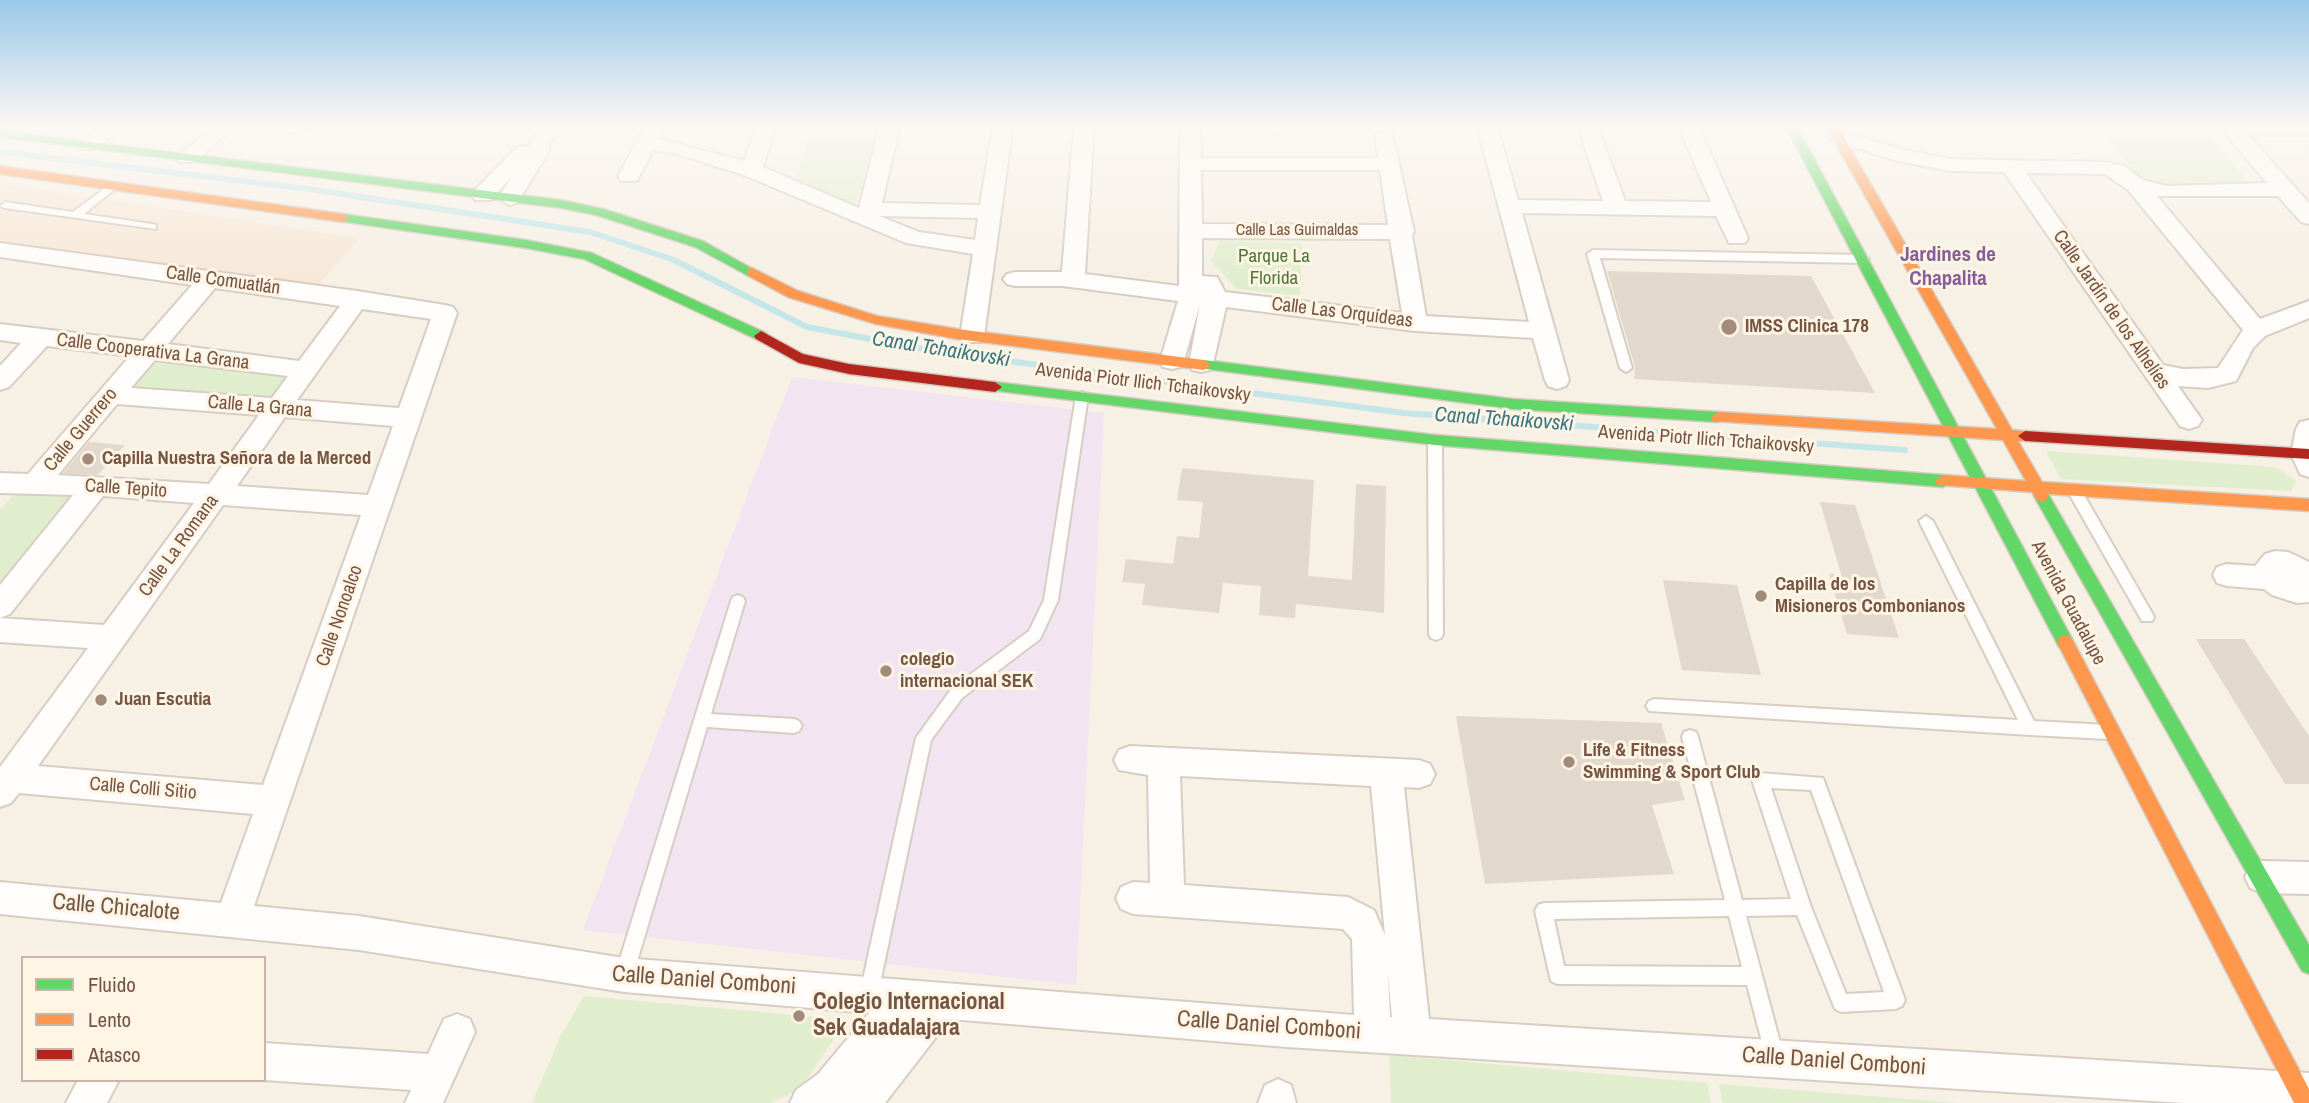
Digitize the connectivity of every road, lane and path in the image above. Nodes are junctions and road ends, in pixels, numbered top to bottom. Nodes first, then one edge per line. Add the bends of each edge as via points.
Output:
1 (45, 176) edge
2 (335, 176) edge
3 (500, 176) edge
4 (523, 176) edge
5 (769, 176) edge
6 (879, 176) edge
7 (995, 176) edge
8 (1080, 176) edge
9 (1190, 176) edge
10 (1392, 176) edge
11 (1500, 176) edge
12 (1605, 176) edge
13 (1710, 176) edge
14 (1818, 176) edge
15 (1861, 176) edge
16 (2017, 176) edge
17 (2128, 176) edge
18 (2272, 176) edge
19 (112, 186) junction
20 (2136, 186) junction
21 (2284, 189) junction
22 (483, 195) junction
23 (509, 198) junction
24 (5, 205) dead end
25 (1508, 206) junction
26 (1616, 207) junction
27 (1724, 209) junction
28 (990, 212) junction
29 (866, 213) junction
30 (77, 214) junction
31 (2309, 217) edge
32 (152, 227) dead end
33 (1190, 231) junction
34 (1403, 232) junction
35 (1737, 238) dead end
36 (985, 249) junction
37 (0, 250) edge
38 (1863, 259) junction
39 (1191, 262) junction
40 (210, 279) junction
41 (1015, 279) dead end
42 (1073, 281) junction
43 (1191, 295) junction
44 (1216, 298) junction
45 (357, 299) junction
46 (2309, 309) edge
47 (445, 313) joint
48 (1415, 323) junction
49 (2256, 330) junction
50 (1544, 331) junction
51 (0, 332) edge
52 (972, 336) junction
53 (40, 338) junction
54 (146, 352) junction
55 (1172, 361) junction
56 (1201, 364) junction
57 (1626, 368) dead end
58 (306, 370) junction
59 (2155, 372) junction
60 (1557, 380) dead end
61 (0, 381) edge
62 (111, 395) junction
63 (1082, 397) junction
64 (1329, 403) junction
65 (277, 409) junction
66 (409, 418) junction
67 (2189, 420) dead end
68 (1956, 432) junction
69 (2009, 439) junction
70 (1435, 440) junction
71 (2308, 451) edge
72 (1980, 480) junction
73 (11, 486) edge
74 (96, 486) junction
75 (2037, 488) junction
76 (2075, 492) junction
77 (215, 496) junction
78 (2309, 505) edge
79 (378, 506) junction
80 (1926, 521) dead end
81 (2227, 575) dead end
82 (2308, 590) edge
83 (738, 601) dead end
84 (0, 606) edge
85 (2147, 617) dead end
86 (0, 630) edge
87 (1436, 635) dead end
88 (112, 638) junction
89 (1654, 706) dead end
90 (702, 720) junction
91 (794, 726) dead end
92 (2030, 728) junction
93 (2112, 732) junction
94 (1690, 737) dead end
95 (1130, 760) dead end
96 (1164, 762) junction
97 (6, 785) edge
98 (274, 801) junction
99 (2262, 877) junction
100 (2309, 878) edge
101 (0, 898) edge
102 (1802, 907) junction
103 (1735, 908) junction
104 (233, 918) junction
105 (2309, 964) edge
106 (624, 975) junction
107 (1754, 976) junction
108 (869, 993) junction
109 (908, 996) junction
110 (943, 1000) junction
111 (457, 1032) dead end
112 (1373, 1033) junction
113 (1412, 1036) junction
114 (1776, 1059) junction
115 (266, 1061) edge
116 (99, 1082) edge
117 (431, 1088) edge
118 (2116, 1091) edge
119 (2244, 1095) edge
120 (2304, 1095) edge
121 (85, 1103) edge
122 (809, 1103) edge
123 (861, 1103) edge

1 - 19 street, Avenida Piotr Ilich Tchaikovsky
2 - 22 street, Avenida Piotr Ilich Tchaikovsky
3 - 22 street
4 - 23 street
5 - 29 street
6 - 29 street
7 - 28 street
8 - 42 street
9 - 33 street
10 - 34 street
11 - 25 street
12 - 26 street
13 - 27 street
14 - 38 street, Avenida Guadalupe
15 - 69 street, Avenida Guadalupe
16 - 59 street, Calle Jardín de los Alhelíes
17 - 20 street
18 - 21 street
19 - 30 lane
19 - 63 street, Avenida Piotr Ilich Tchaikovsky via 587,256 737,324 799,358 849,369
20 - 21 street via 2167,192
20 - 49 street
21 - 31 street
22 - 23 street, Avenida Piotr Ilich Tchaikovsky
23 - 52 street, Avenida Piotr Ilich Tchaikovsky via 629,220 699,244 793,294 876,320
24 - 30 lane
25 - 26 street
25 - 50 street
26 - 27 street
27 - 35 street
28 - 29 street
28 - 36 street
29 - 36 street via 915,238
30 - 32 lane
33 - 34 street, Calle Las Guirnaldas
33 - 39 street
34 - 48 street
36 - 52 street
37 - 40 street, Calle Comuatlán
38 - 57 lane via 1593,254
38 - 68 street, Avenida Guadalupe
39 - 43 street
39 - 44 street
40 - 45 street, Calle Comuatlán
40 - 54 street, Calle Guerrero
41 - 42 street, Calle Las Orquídeas
42 - 43 street, Calle Las Orquídeas
43 - 44 street, Calle Las Orquídeas
43 - 55 street
44 - 48 street, Calle Las Orquídeas
44 - 56 street
45 - 47 street, Calle Comuatlán
45 - 58 street, Calle La Romana
46 - 49 street
47 - 66 street, Calle Nonoalco
48 - 50 street, Calle Las Orquídeas
49 - 59 street via 2227,374 2208,379
50 - 60 street
51 - 53 street, Calle Cooperativa La Grana
52 - 55 street, Avenida Piotr Ilich Tchaikovsky
53 - 54 street, Calle Cooperativa La Grana
53 - 61 street
54 - 58 street, Calle Cooperativa La Grana
54 - 62 street, Calle Guerrero
55 - 56 street, Avenida Piotr Ilich Tchaikovsky
56 - 64 street, Avenida Piotr Ilich Tchaikovsky
58 - 65 street, Calle La Romana
59 - 67 street, Calle Jardín de los Alhelíes
62 - 65 street, Calle La Grana
62 - 73 street, Calle Guerrero
63 - 64 street, Avenida Piotr Ilich Tchaikovsky
63 - 108 lane via 1051,600 1035,635 957,693 924,737
64 - 68 street, Avenida Piotr Ilich Tchaikovsky via 1513,404
64 - 70 street, Avenida Piotr Ilich Tchaikovsky
65 - 66 street, Calle La Grana
65 - 77 street, Calle La Romana
66 - 79 street, Calle Nonoalco
68 - 69 street, Avenida Piotr Ilich Tchaikovsky
68 - 72 street, Avenida Guadalupe
69 - 71 street, Avenida Piotr Ilich Tchaikovsky
69 - 72 street via 1987,451
69 - 75 street, Avenida Guadalupe
70 - 72 street, Avenida Piotr Ilich Tchaikovsky
70 - 87 lane
72 - 75 street, Avenida Piotr Ilich Tchaikovsky
72 - 93 street, Avenida Guadalupe
73 - 74 street, Calle Tepito
74 - 77 street, Calle Tepito
74 - 84 street
75 - 76 street, Avenida Piotr Ilich Tchaikovsky
75 - 99 street, Avenida Guadalupe
76 - 78 street, Avenida Piotr Ilich Tchaikovsky
76 - 85 lane
77 - 79 street, Calle Tepito
77 - 88 street, Calle La Romana
79 - 98 street, Calle Nonoalco
80 - 92 lane
81 - 82 street via 2271,578 2282,587
83 - 90 lane
86 - 88 street
88 - 97 street, Calle La Romana
89 - 92 lane
90 - 91 lane
90 - 106 lane
92 - 93 lane
93 - 120 street, Avenida Guadalupe
94 - 103 lane
95 - 96 street
96 - 112 street via 1150,899 1348,913 1362,922 1369,939
96 - 113 street via 1402,773
97 - 98 street, Calle Colli Sitio
98 - 104 street, Calle Nonoalco
99 - 100 street
99 - 105 street, Avenida Guadalupe
101 - 104 street, Calle Chicalote
102 - 102 lane via 1773,818 1760,780 1817,783 1896,1000 1841,1003
102 - 103 lane
103 - 107 lane
103 - 107 lane via 1544,911 1557,975
104 - 106 street, Calle Daniel Comboni
106 - 108 street, Calle Daniel Comboni
107 - 114 lane
108 - 109 street, Calle Daniel Comboni
109 - 110 street, Calle Daniel Comboni
109 - 122 street via 831,1087
110 - 112 street, Calle Daniel Comboni
110 - 123 street
111 - 117 street
112 - 113 street, Calle Daniel Comboni
113 - 114 street, Calle Daniel Comboni
114 - 118 street, Calle Daniel Comboni
115 - 117 street
116 - 121 street
118 - 119 street, Calle Daniel Comboni
119 - 120 street, Calle Daniel Comboni

